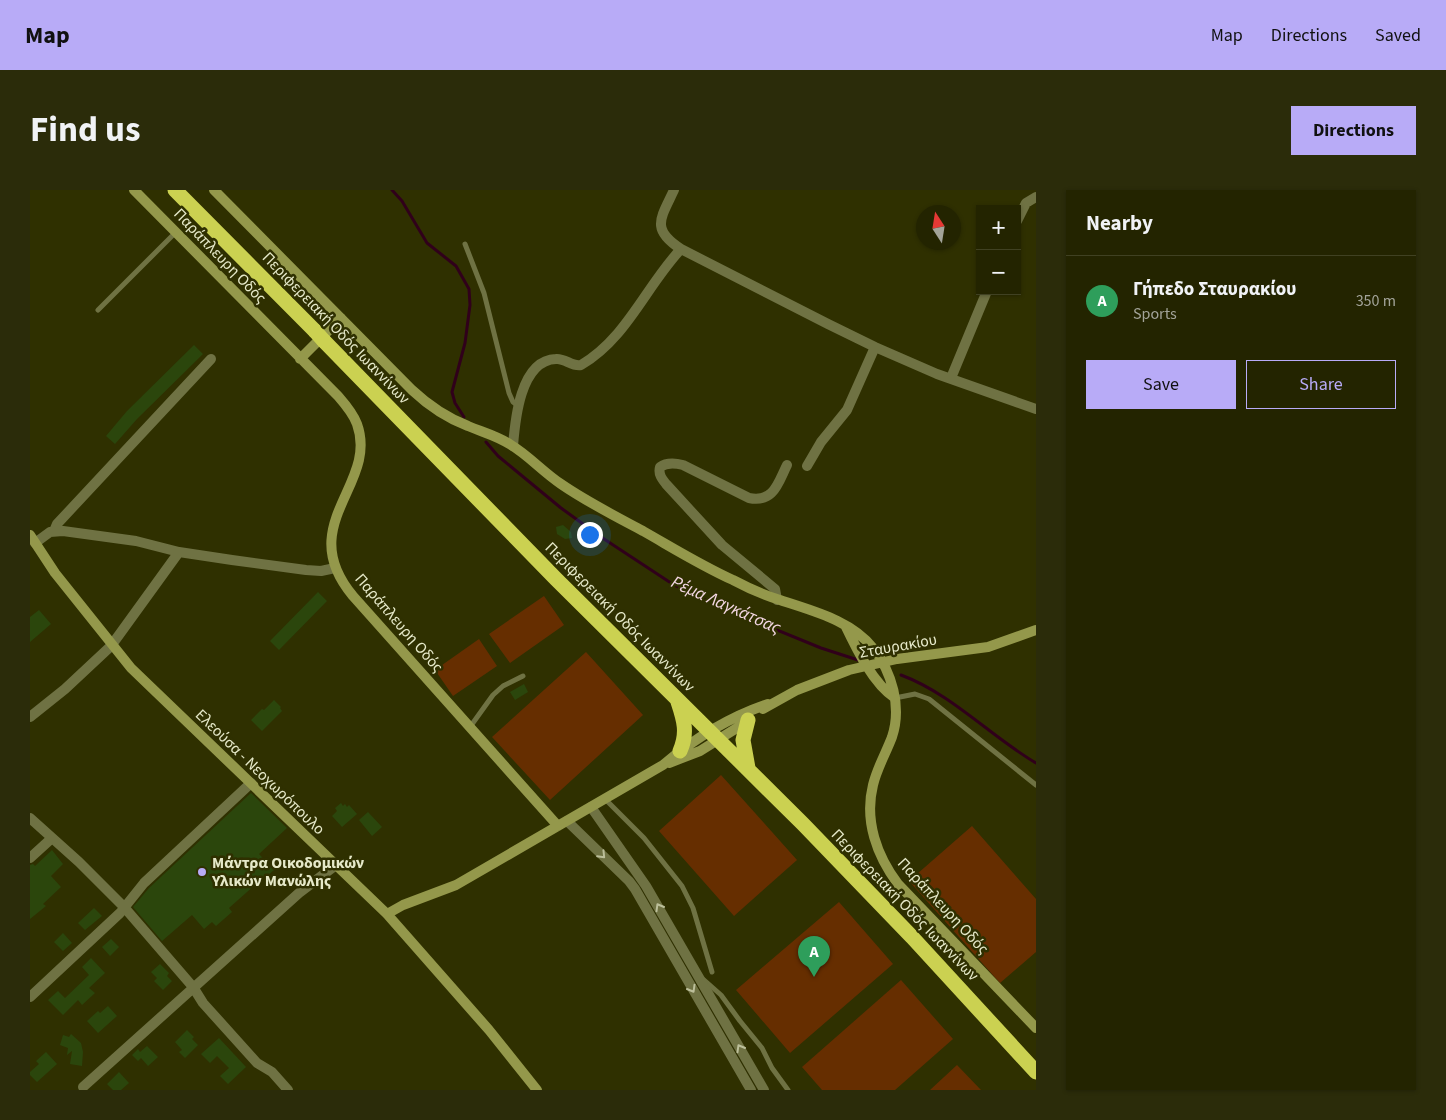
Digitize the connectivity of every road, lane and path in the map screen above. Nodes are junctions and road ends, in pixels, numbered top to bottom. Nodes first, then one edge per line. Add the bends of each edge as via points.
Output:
1 (134, 190) edge
2 (175, 190) edge
3 (214, 190) edge
4 (674, 190) edge
5 (1036, 198) edge
6 (1021, 213) edge
7 (176, 232) junction
8 (465, 244) dead end
9 (681, 249) junction
10 (986, 295) edge
11 (98, 310) dead end
12 (341, 318) junction
13 (875, 346) junction
14 (211, 359) dead end
15 (300, 359) junction
16 (951, 378) junction
17 (517, 405) junction
18 (1036, 409) edge
19 (513, 446) junction
20 (787, 464) dead end
21 (807, 466) dead end
22 (54, 531) junction
23 (32, 542) edge
24 (179, 552) junction
25 (335, 568) junction
26 (777, 600) junction
27 (845, 625) junction
28 (1036, 630) edge
29 (112, 646) junction
30 (883, 662) junction
31 (868, 666) junction
32 (524, 676) dead end
33 (895, 698) junction
34 (678, 700) junction
35 (768, 704) junction
36 (30, 717) edge
37 (748, 720) junction
38 (470, 727) junction
39 (714, 735) junction
40 (680, 751) junction
41 (663, 765) junction
42 (748, 768) junction
43 (251, 783) junction
44 (1036, 785) edge
45 (605, 799) junction
46 (591, 807) junction
47 (30, 818) edge
48 (563, 823) junction
49 (52, 838) junction
50 (30, 858) edge
51 (336, 865) junction
52 (124, 907) junction
53 (387, 914) junction
54 (712, 972) dead end
55 (700, 977) junction
56 (193, 987) junction
57 (30, 997) edge
58 (1036, 1028) edge
59 (1036, 1072) edge
60 (83, 1087) dead end
61 (288, 1090) edge
62 (537, 1090) edge
63 (751, 1090) edge
64 (764, 1090) edge
65 (788, 1090) edge

1 - 7 street, Παράπλευρη Οδός
2 - 34 highway, Περιφερειακή Οδός Ιωαννίνων
3 - 12 street, Παράπλευρη Οδός
4 - 9 street via 661,226 665,236
5 - 6 street via 1026,203
7 - 11 lane
7 - 15 street, Παράπλευρη Οδός
8 - 17 lane via 484,293 509,393
9 - 13 street
9 - 17 street via 609,344 582,365 555,359 540,365 524,387
10 - 16 street
12 - 15 street
12 - 19 street, Παράπλευρη Οδός via 422,399 457,422
13 - 16 street
13 - 21 street via 851,402
14 - 22 street via 57,524
15 - 25 street, Παράπλευρη Οδός via 348,409 357,424 360,438 357,464 332,534
16 - 18 street
17 - 19 street
19 - 26 street, Παράπλευρη Οδός via 574,493 720,574
20 - 26 street via 773,492 756,500 683,465 670,463 659,470 666,484 716,539 775,589
22 - 23 street
22 - 24 street via 136,541
23 - 29 street, Ελεούσα - Νεοχωρόπουλο
24 - 25 street via 306,570
24 - 29 street
25 - 38 street, Παράπλευρη Οδός via 353,596
26 - 27 street, Παράπλευρη Οδός
27 - 30 street, Παράπλευρη Οδός via 865,639
27 - 31 street
28 - 30 street, Σταυρακίου via 978,649
29 - 36 street
29 - 43 street, Ελεούσα - Νεοχωρόπουλο
30 - 31 street, Σταυρακίου
30 - 33 street, Παράπλευρη Οδός
31 - 33 street
31 - 35 street, Σταυρακίου via 817,681
32 - 38 lane via 493,695
33 - 44 lane via 914,694 930,699
33 - 58 street, Παράπλευρη Οδός via 894,731 871,795 870,817 877,849 898,884
34 - 39 highway, Περιφερειακή Οδός Ιωαννίνων
34 - 40 highway via 685,728
35 - 37 street
35 - 39 street via 741,714
37 - 39 street
37 - 42 highway via 743,740
38 - 48 street, Παράπλευρη Οδός
39 - 40 street
39 - 41 street via 689,756
39 - 42 highway, Περιφερειακή Οδός Ιωαννίνων
40 - 41 street
41 - 45 street
42 - 59 highway, Περιφερειακή Οδός Ιωαννίνων via 912,937
43 - 51 street, Ελεούσα - Νεοχωρόπουλο
43 - 52 street via 144,883
45 - 46 street
45 - 54 lane via 644,838 682,886
46 - 48 street
55 -> 46 street via 640,876
47 - 49 street
48 - 53 street via 456,886
48 -> 63 street via 635,889
49 - 50 street
49 - 52 street
51 - 53 street, Ελεούσα - Νεοχωρόπουλο
51 - 56 street via 299,893
52 - 56 street
52 - 57 street
53 - 62 street, Ελεούσα - Νεοχωρόπουλο
64 -> 55 street
55 - 65 lane via 721,995 762,1048
56 - 60 street
56 - 61 street via 203,1003 257,1063 272,1072

